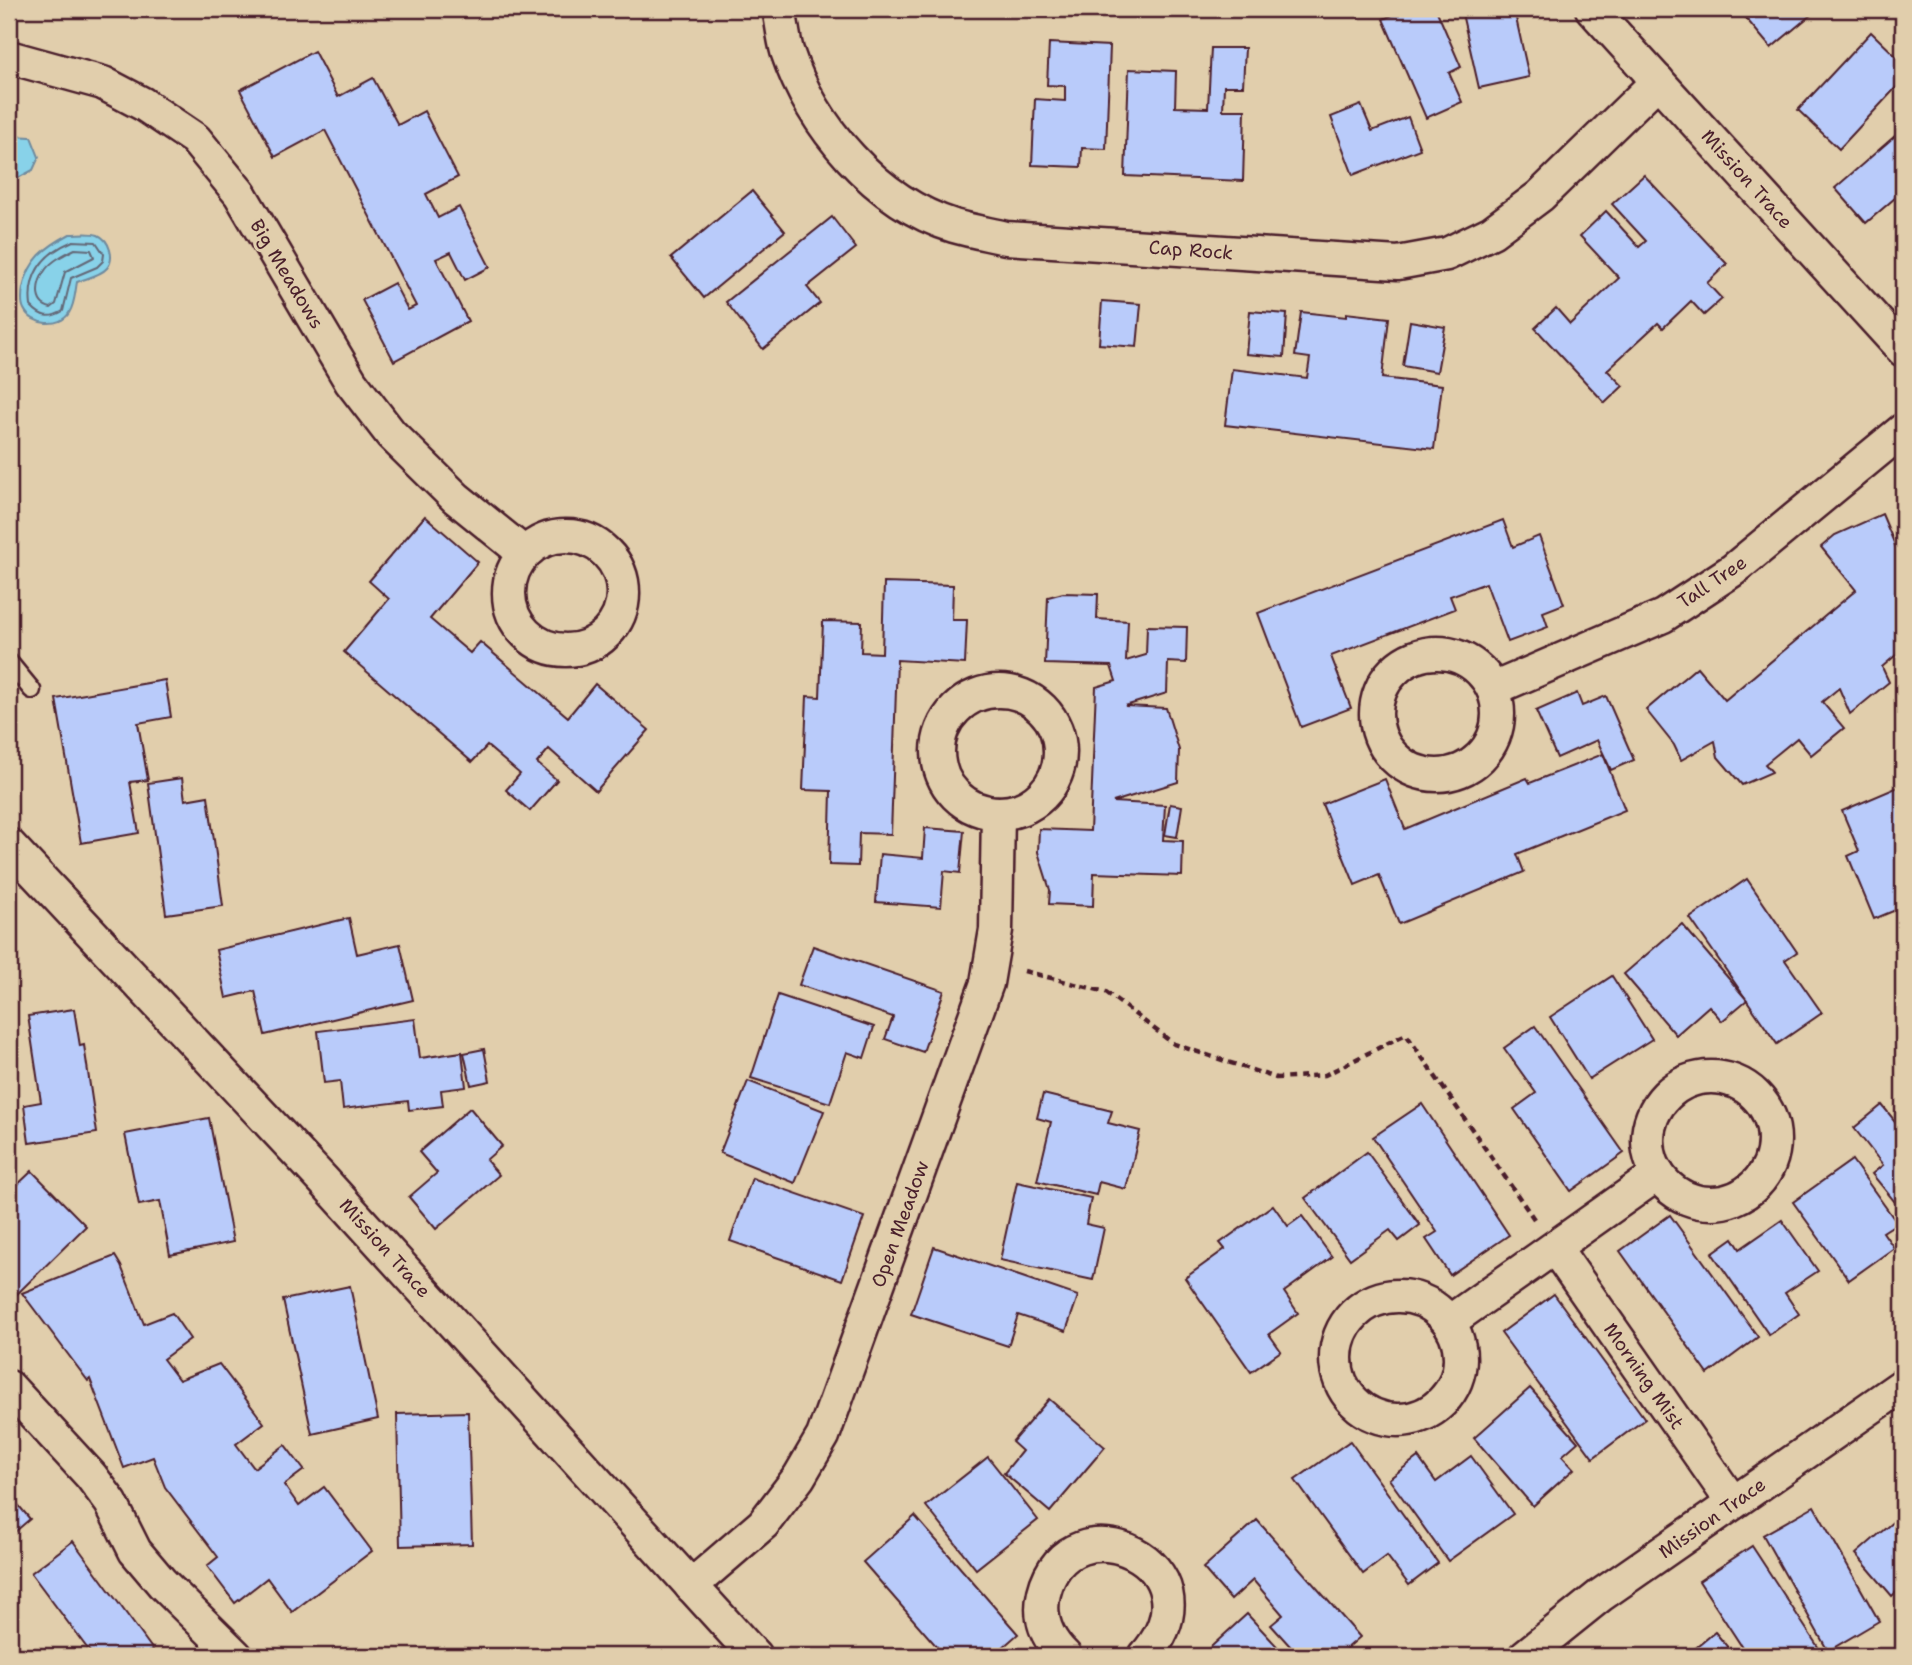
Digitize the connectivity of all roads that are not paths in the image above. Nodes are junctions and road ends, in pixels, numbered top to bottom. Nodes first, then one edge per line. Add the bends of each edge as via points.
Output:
1 (779, 9) edge
2 (1592, 9) edge
3 (9, 57) edge
4 (1658, 81) junction
5 (1903, 350) edge
6 (1903, 430) edge
7 (524, 554) dead end
8 (9, 662) edge
9 (1493, 689) dead end
10 (32, 690) dead end
11 (998, 813) dead end
12 (9, 845) edge
13 (1658, 1174) junction
14 (1555, 1248) junction
15 (1449, 1322) dead end
16 (1903, 1385) edge
17 (9, 1387) edge
18 (1733, 1503) junction
19 (691, 1586) junction
20 (1056, 1654) edge
21 (236, 1656) edge
22 (755, 1656) edge
23 (1145, 1656) edge
24 (1525, 1656) edge

1 - 4 street, Cap Rock via 787,49 808,101 858,167 902,201 952,225 1006,238 1398,263 1447,254 1492,232 1540,195
2 - 4 street, Mission Trace
3 - 7 street, Big Meadows via 103,83 195,139 240,194 351,382 391,434 456,498
4 - 5 street, Mission Trace
6 - 9 street, Tall Tree via 1733,570 1663,615
8 - 10 lane
11 - 19 street, Open Meadow via 996,930 987,983 823,1436 763,1524
12 - 19 street, Mission Trace via 323,1180
13 - 13 street via 1668,1187 1697,1202 1714,1204 1745,1194 1767,1170 1772,1154 1774,1138 1764,1106 1741,1084 1725,1078 1693,1079 1678,1087 1665,1097 1650,1126 1648,1143
13 - 14 street
14 - 15 street
14 - 18 street, Morning Mist
16 - 18 street, Mission Trace
17 - 21 street via 91,1476 111,1503 135,1551 162,1583
18 - 24 street, Mission Trace via 1601,1595
19 - 22 street, Mission Trace
20 - 23 street via 1042,1618 1042,1602 1053,1571 1078,1550 1110,1544 1126,1548 1153,1567 1167,1597 1164,1629

